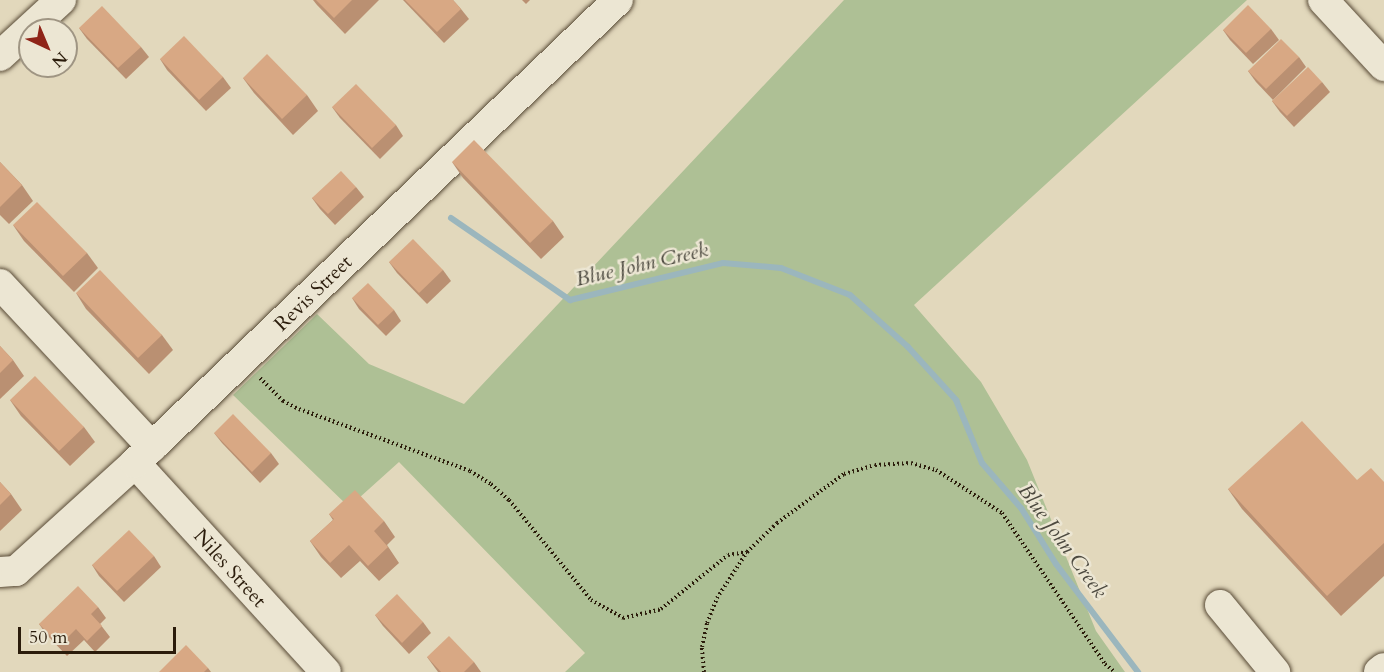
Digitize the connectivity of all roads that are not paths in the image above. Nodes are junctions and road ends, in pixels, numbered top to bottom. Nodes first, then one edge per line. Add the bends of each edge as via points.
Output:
1 (61, 0) edge
2 (618, 0) edge
3 (1323, 0) edge
4 (0, 56) edge
5 (1384, 66) edge
6 (0, 284) edge
7 (143, 455) junction
8 (0, 572) edge
9 (1220, 605) dead end
10 (1384, 668) edge
11 (326, 672) edge
12 (1275, 672) edge
13 (1380, 672) edge

1 - 4 street
2 - 7 street, Revis Street
3 - 5 street
6 - 7 street, Niles Street
7 - 8 street, Revis Street via 16,571
7 - 11 street, Niles Street
9 - 12 street
10 - 13 street

